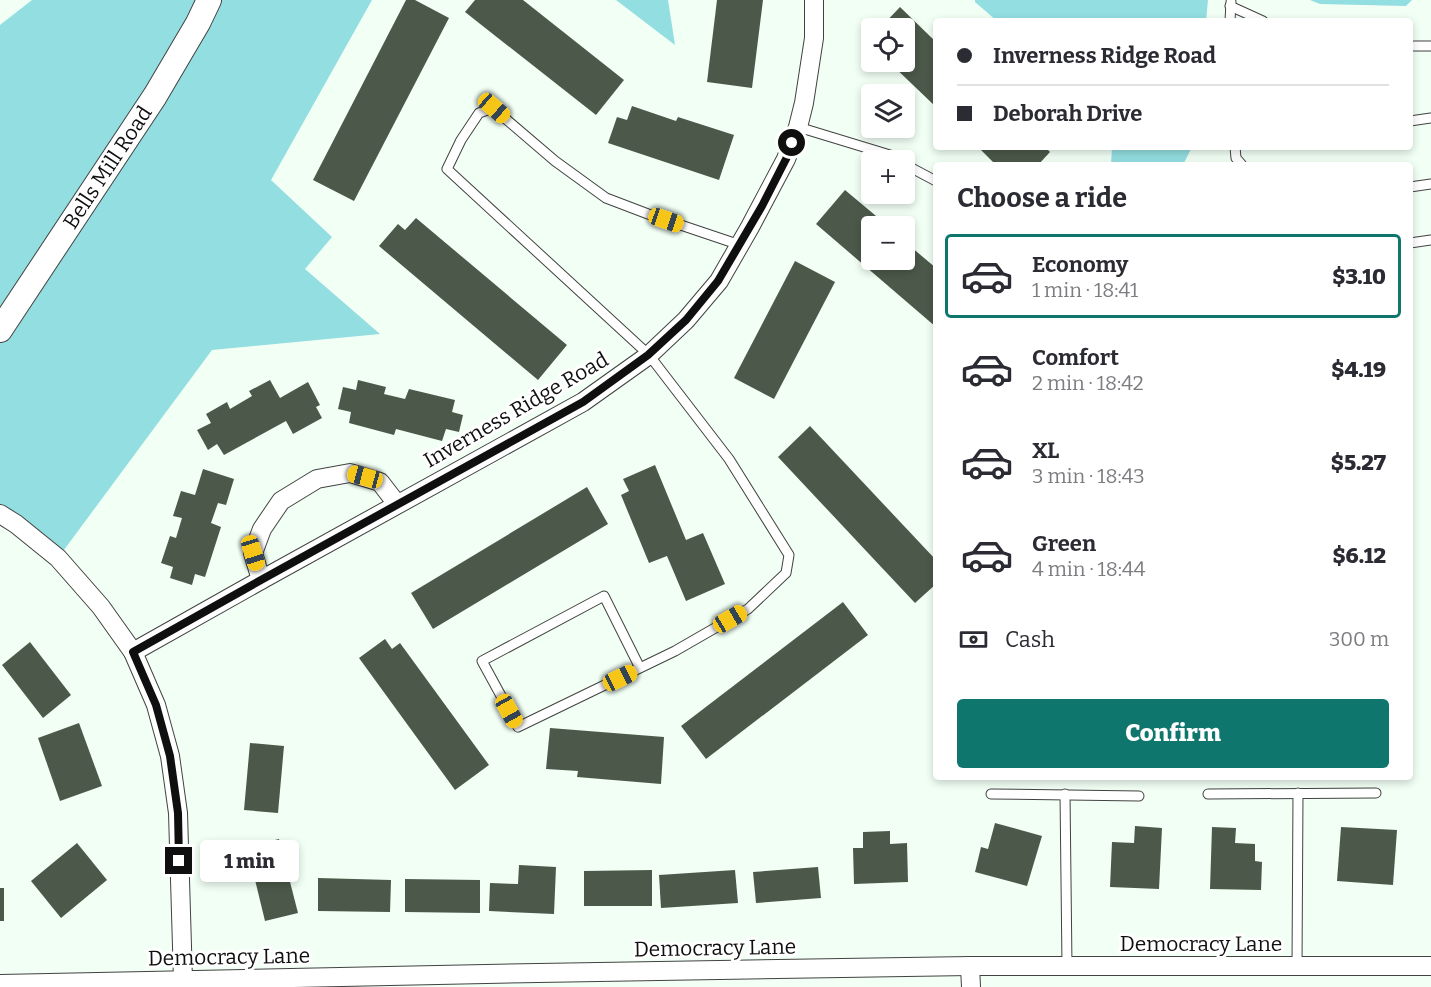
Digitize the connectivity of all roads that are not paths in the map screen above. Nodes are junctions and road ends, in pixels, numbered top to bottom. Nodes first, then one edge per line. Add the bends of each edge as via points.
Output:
1 (209, 0) edge
2 (814, 0) edge
3 (1230, 3) edge
4 (1258, 18) edge
5 (1413, 46) edge
6 (1431, 46) edge
7 (1431, 118) edge
8 (1413, 121) edge
9 (798, 127) junction
10 (874, 150) edge
11 (915, 170) edge
12 (933, 179) edge
13 (1431, 184) edge
14 (1413, 187) edge
15 (1431, 240) edge
16 (1413, 243) edge
17 (740, 245) junction
18 (0, 330) edge
19 (648, 355) junction
20 (397, 504) junction
21 (0, 514) edge
22 (261, 580) junction
23 (133, 652) junction
24 (640, 668) junction
25 (1298, 793) junction
26 (1376, 793) dead end
27 (991, 794) dead end
28 (1065, 794) junction
29 (1208, 794) dead end
30 (1139, 796) dead end
31 (970, 966) junction
32 (1067, 966) junction
33 (1297, 966) junction
34 (1431, 966) edge
35 (183, 980) junction
36 (538, 980) edge
37 (0, 984) edge
38 (970, 987) edge

1 - 18 street, Bells Mill Road via 155,96
2 - 9 street, Inverness Ridge Road via 814,38
3 - 4 lane
5 - 6 lane
7 - 8 lane
9 - 10 lane
9 - 17 street, Inverness Ridge Road via 786,159
11 - 12 lane
13 - 14 lane
15 - 16 lane
17 - 19 street, Inverness Ridge Road via 718,281 686,320
17 - 19 lane via 606,198 555,161 494,108 478,113 447,169
19 - 20 street, Inverness Ridge Road via 583,402
19 - 24 lane via 729,459 789,555 786,573 748,609
20 - 22 street, Inverness Ridge Road
20 - 22 street via 380,482 350,474 317,479 281,501 261,529 253,553
21 - 23 street via 58,558 101,607
22 - 23 street, Inverness Ridge Road
23 - 35 street via 156,705 170,756 178,813
24 - 24 lane via 518,727 482,661 604,596
25 - 26 lane
25 - 29 lane
25 - 33 lane
27 - 28 lane
28 - 30 lane
28 - 32 lane
31 - 32 street, Democracy Lane
31 - 36 street, Democracy Lane
31 - 38 street
32 - 33 street, Democracy Lane
33 - 34 street, Democracy Lane
35 - 36 street, Democracy Lane
35 - 37 street, Democracy Lane

